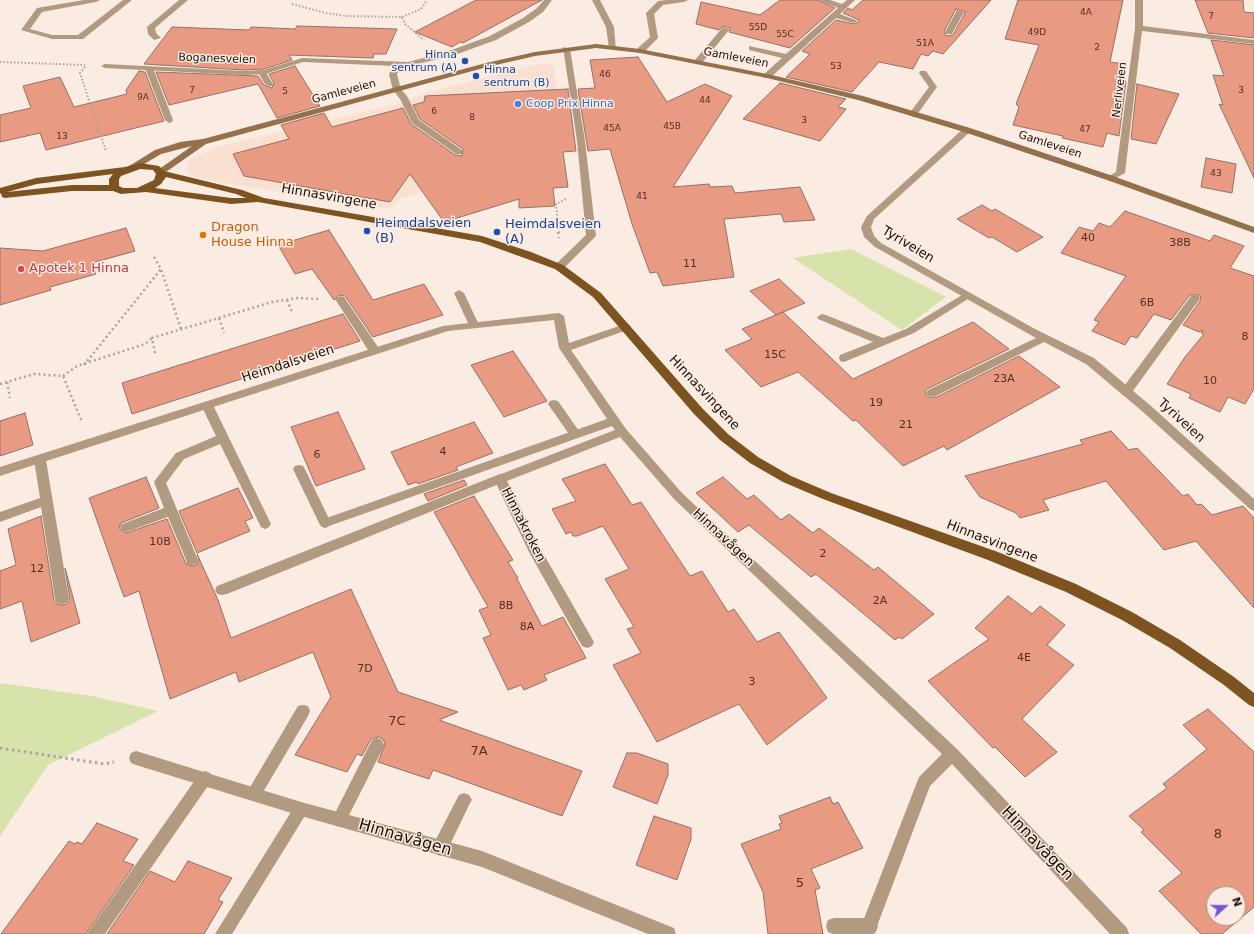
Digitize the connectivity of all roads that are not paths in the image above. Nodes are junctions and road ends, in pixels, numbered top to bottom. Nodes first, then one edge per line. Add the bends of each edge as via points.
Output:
1 (96, 0) edge
2 (128, 0) edge
3 (184, 0) edge
4 (548, 0) edge
5 (596, 0) edge
6 (684, 0) edge
7 (823, 0) edge
8 (851, 0) edge
9 (1139, 0) edge
10 (661, 2) edge
11 (844, 7) junction
12 (960, 12) dead end
13 (834, 15) junction
14 (854, 21) dead end
15 (1139, 28) junction
16 (726, 29) dead end
17 (949, 32) dead end
18 (157, 38) dead end
19 (1254, 42) edge
20 (613, 48) junction
21 (752, 48) dead end
22 (566, 49) junction
23 (640, 51) junction
24 (787, 57) junction
25 (698, 62) junction
26 (398, 64) junction
27 (105, 66) dead end
28 (149, 68) junction
29 (265, 72) junction
30 (923, 73) dead end
31 (767, 76) junction
32 (269, 84) dead end
33 (397, 90) junction
34 (913, 114) junction
35 (168, 120) dead end
36 (967, 130) junction
37 (203, 142) junction
38 (459, 152) dead end
39 (128, 169) junction
40 (160, 172) junction
41 (1110, 178) junction
42 (115, 188) junction
43 (146, 189) junction
44 (0, 191) edge
45 (0, 195) edge
46 (262, 200) junction
47 (1254, 230) edge
48 (869, 237) junction
49 (858, 238) dead end
50 (559, 267) junction
51 (459, 293) dead end
52 (967, 295) junction
53 (1195, 298) dead end
54 (340, 299) road end
55 (822, 317) dead end
56 (474, 325) junction
57 (626, 327) junction
58 (1044, 338) junction
59 (882, 342) junction
60 (564, 348) junction
61 (374, 350) junction
62 (844, 358) dead end
63 (1126, 392) junction
64 (932, 393) dead end
65 (554, 404) dead end
66 (207, 405) junction
67 (618, 426) junction
68 (576, 434) junction
69 (223, 438) junction
70 (40, 460) junction
71 (299, 469) dead end
72 (0, 472) edge
73 (500, 479) junction
74 (46, 501) junction
75 (1254, 506) edge
76 (172, 510) junction
77 (0, 517) edge
78 (264, 524) dead end
79 (126, 527) dead end
80 (192, 560) dead end
81 (222, 590) dead end
82 (62, 599) dead end
83 (587, 642) dead end
84 (1254, 701) edge
85 (302, 711) dead end
86 (377, 744) dead end
87 (952, 754) junction
88 (136, 758) road end
89 (205, 778) junction
90 (254, 794) junction
91 (464, 800) dead end
92 (301, 809) junction
93 (339, 820) junction
94 (440, 848) junction
95 (834, 926) dead end
96 (868, 930) edge
97 (95, 934) edge
98 (223, 934) edge
99 (668, 934) edge
100 (1121, 934) edge

1 - 2 street via 40,10 25,30 52,37 80,37
3 - 18 street via 151,27 152,34
4 - 26 street, Boganesveien via 540,10 480,44 418,62
5 - 20 street via 610,27
6 - 10 street
7 - 11 street
8 - 11 street
9 - 15 street, Nerliveien
10 - 23 street via 650,13 654,38
11 - 13 street
12 - 17 street
13 - 14 street
13 - 24 street
15 - 19 street
15 - 41 street, Nerliveien via 1120,173
16 - 25 street
20 - 22 street, Gamleveien via 596,46
20 - 23 street, Gamleveien
21 - 24 street
22 - 33 street, Gamleveien via 486,65
22 - 50 street via 581,141 591,236
23 - 25 street, Gamleveien
24 - 31 street
25 - 31 street, Gamleveien
26 - 29 street, Boganesveien via 302,60
26 - 33 street via 393,74
27 - 28 street, Boganesveien
28 - 29 street, Boganesveien
28 - 35 street
29 - 32 street via 263,74
30 - 34 street via 933,87
31 - 34 street, Gamleveien via 860,98
33 - 37 street, Gamleveien
33 - 38 street via 404,98 415,121
34 - 36 street, Gamleveien
36 - 41 street, Gamleveien
36 - 48 street, Tyriveien via 870,218 866,227
37 - 39 street, Gamleveien via 184,144 158,152
37 - 40 street, Gamleveien
39 - 40 main road, Hinnasvingene via 149,166
39 - 42 main road via 114,179
39 - 44 main road via 36,181
40 - 43 main road via 158,182
40 - 46 main road, Hinnasvingene
41 - 47 street, Gamleveien
42 - 43 main road, Hinnasvingene via 129,192
42 - 45 main road via 72,188
43 - 46 main road, Hinnasvingene via 231,201
46 - 50 main road, Hinnasvingene via 482,239
48 - 49 street
48 - 52 street, Tyriveien via 878,245
50 - 57 main road, Hinnasvingene via 597,295
51 - 56 street
52 - 58 street, Tyriveien
52 - 59 street via 910,331
53 - 63 street
54 - 61 street
55 - 59 street
56 - 60 street, Heimdalsveien via 559,316
56 - 61 street, Heimdalsveien via 447,328
57 - 60 street
57 - 84 main road, Hinnasvingene via 703,416 724,437 754,460 787,479 827,496 993,556 1070,588 1127,616 1175,644
58 - 63 street, Tyriveien via 1090,361
58 - 64 street
59 - 62 street
60 - 67 street, Hinnavågen
61 - 66 street, Heimdalsveien
63 - 75 street, Tyriveien
65 - 68 street
66 - 69 street
66 - 70 street, Heimdalsveien
67 - 68 street
67 - 73 street, Hinnakroken
67 - 87 street, Hinnavågen via 678,496
68 - 71 street via 325,523
69 - 76 street via 180,456 160,482
69 - 78 street
70 - 72 street, Heimdalsveien
70 - 74 street
73 - 81 street
73 - 83 street, Hinnakroken via 534,548
74 - 77 street
74 - 82 street
76 - 79 street
76 - 80 street
85 - 90 street
86 - 93 street
87 - 96 street via 924,782
87 - 100 street, Hinnavågen
88 - 89 street, Hinnavågen
89 - 90 street, Hinnavågen
89 - 97 street
90 - 92 street, Hinnavågen
91 - 94 street
92 - 93 street, Hinnavågen
92 - 98 street
93 - 94 street, Hinnavågen
94 - 99 street, Hinnavågen via 482,859
95 - 96 street

